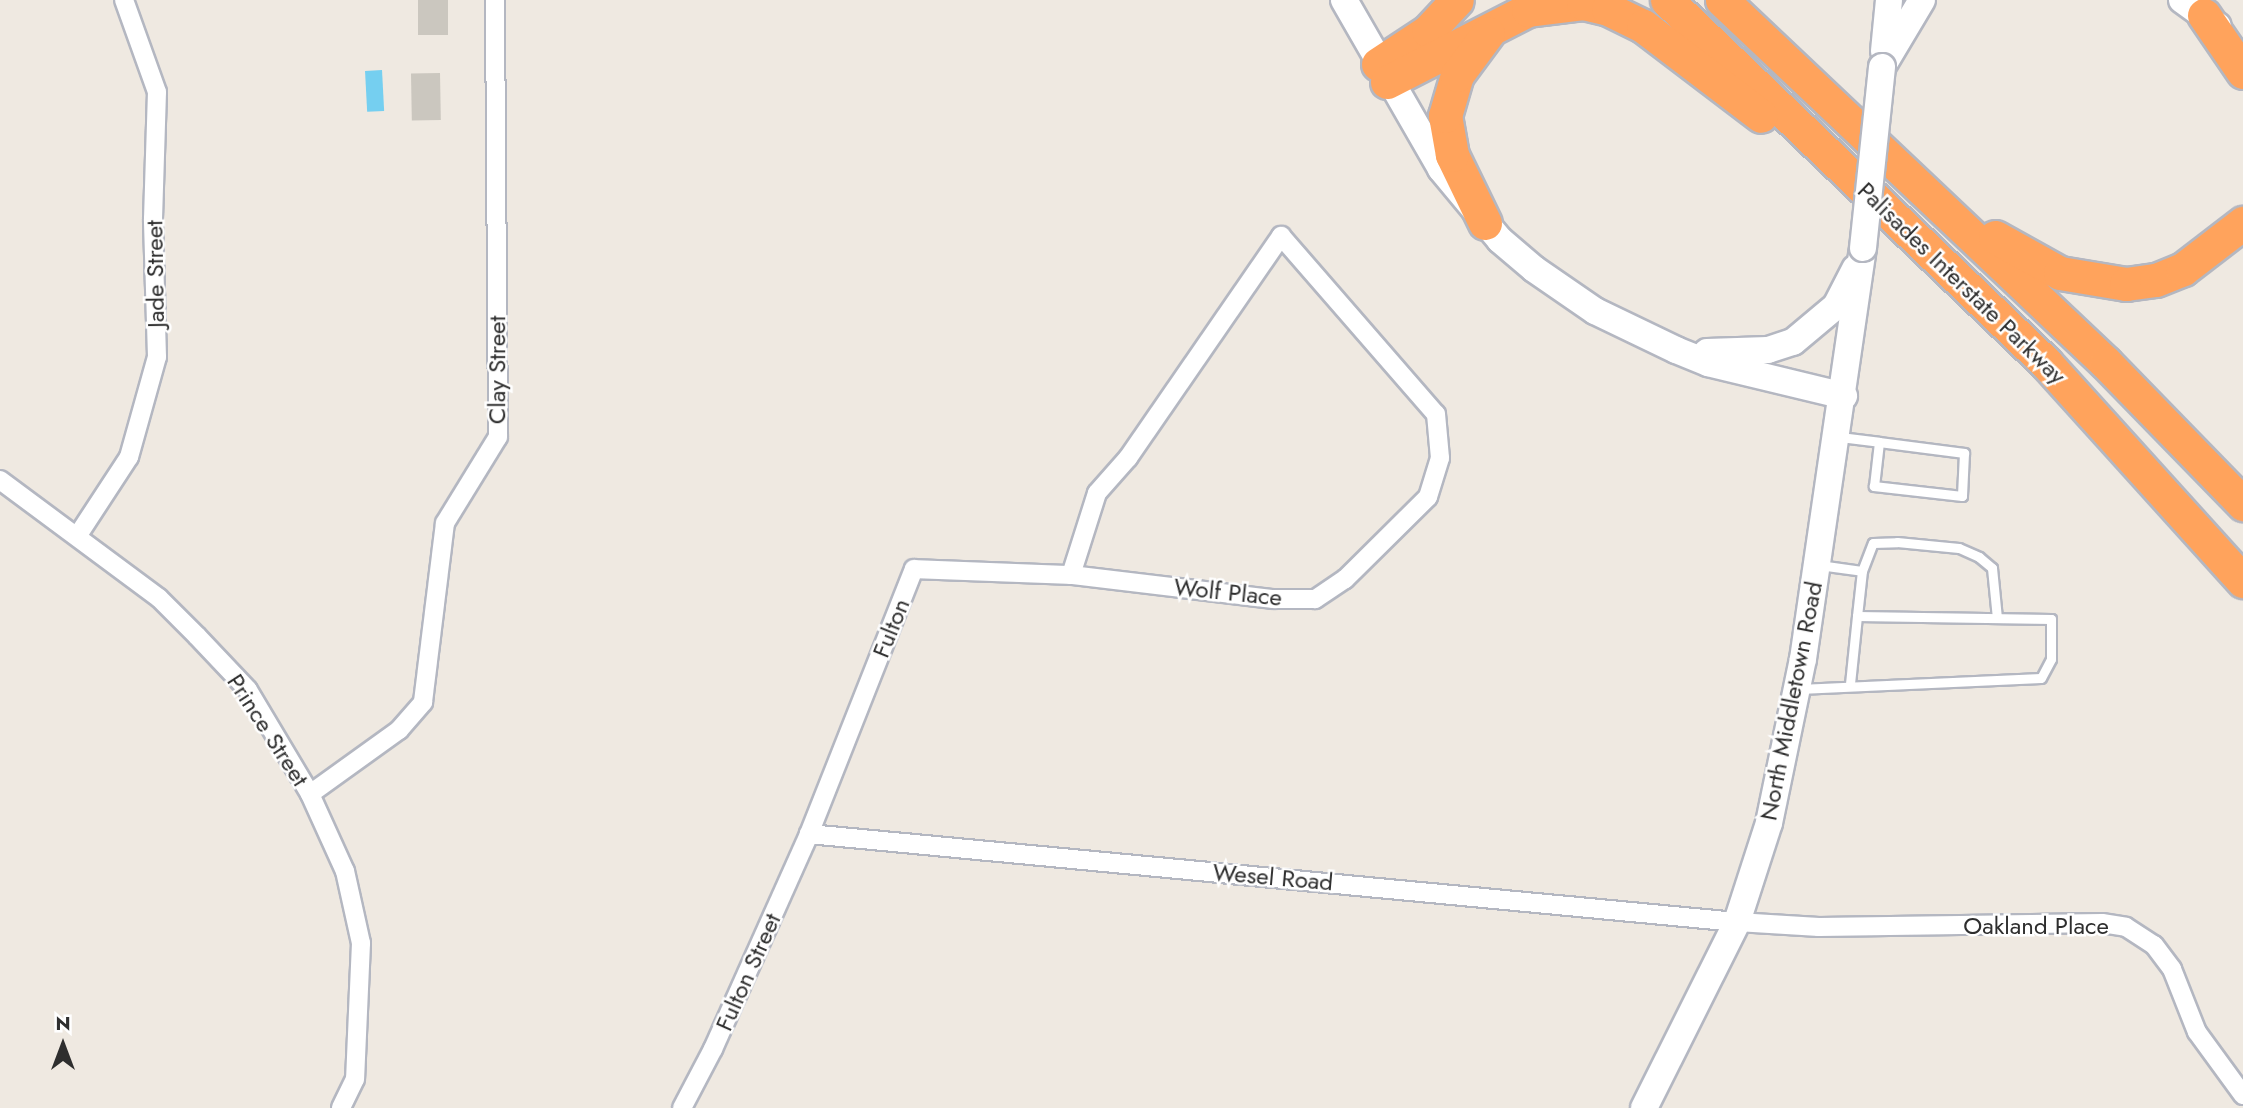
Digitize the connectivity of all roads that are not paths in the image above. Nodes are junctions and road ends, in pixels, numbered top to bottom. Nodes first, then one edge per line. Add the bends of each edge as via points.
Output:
1 (124, 0) edge
2 (495, 0) edge
3 (1344, 0) edge
4 (1457, 0) edge
5 (1667, 0) edge
6 (1722, 0) edge
7 (1889, 0) edge
8 (1922, 0) edge
9 (2193, 8) edge
10 (1507, 19) junction
11 (2243, 47) edge
12 (1882, 67) junction
13 (2243, 72) edge
14 (1382, 73) junction
15 (1833, 106) junction
16 (1485, 223) junction
17 (2238, 223) edge
18 (1863, 248) junction
19 (1948, 268) junction
20 (1676, 350) junction
21 (1844, 396) junction
22 (1838, 437) junction
23 (1879, 442) junction
24 (0, 480) edge
25 (2243, 504) edge
26 (78, 535) junction
27 (1817, 564) junction
28 (1862, 571) junction
29 (1071, 575) junction
30 (2243, 581) edge
31 (1857, 616) junction
32 (1997, 618) junction
33 (1850, 684) junction
34 (1797, 689) junction
35 (310, 794) junction
36 (809, 834) junction
37 (1737, 922) junction
38 (2243, 1095) edge
39 (341, 1108) edge
40 (682, 1108) edge
41 (1644, 1108) edge

1 - 26 street, Jade Street via 157,92 153,219 157,357 129,457
2 - 35 street, Clay Street via 498,437 445,523 423,702 399,730
3 - 14 street
4 - 14 highway
5 - 19 highway, Palisades Interstate Parkway
6 - 15 highway, Palisades Interstate Parkway
7 - 12 street, North Middletown Road
8 - 12 street
9 - 11 street
9 - 13 highway
10 - 14 highway
10 - 16 highway via 1469,56 1453,86 1445,116 1452,155
10 - 19 highway via 1539,6 1572,2 1608,9 1632,20 1796,143
12 - 18 street, North Middletown Road, bridge
14 - 16 street via 1441,170
15 - 17 highway via 1993,235 2060,274 2100,283 2156,280 2196,262
15 - 25 highway, Palisades Interstate Parkway via 2106,363
16 - 20 street via 1553,284 1614,321
18 - 20 street via 1836,306 1793,342 1756,352
18 - 21 street, North Middletown Road
19 - 30 highway, Palisades Interstate Parkway via 2093,412
20 - 21 street via 1708,363
21 - 22 street, North Middletown Road
22 - 23 lane
22 - 27 street, North Middletown Road
23 - 23 lane via 1874,486 1962,496 1964,453
24 - 26 street, Prince Street
26 - 35 street, Prince Street via 159,598 248,690
27 - 28 lane
27 - 34 street, North Middletown Road
28 - 31 lane
28 - 32 lane via 1874,543 1959,548 1992,568
29 - 29 street, Wolf Place via 1273,599 1315,599 1345,579 1428,497 1440,458 1436,414 1281,236 1128,458 1097,493
29 - 36 street, Fulton via 914,569
31 - 32 lane
31 - 33 lane
32 - 33 lane via 2051,620 2051,659 2041,678
33 - 34 lane
34 - 37 street, North Middletown Road via 1769,823
35 - 39 street, Prince Street via 345,871 361,943 355,1079
36 - 37 street, Wesel Road
36 - 40 street, Fulton Street
37 - 38 street, Oakland Place via 1819,927 2102,923 2126,927 2154,945 2172,969 2197,1032
37 - 41 street, North Middletown Road

